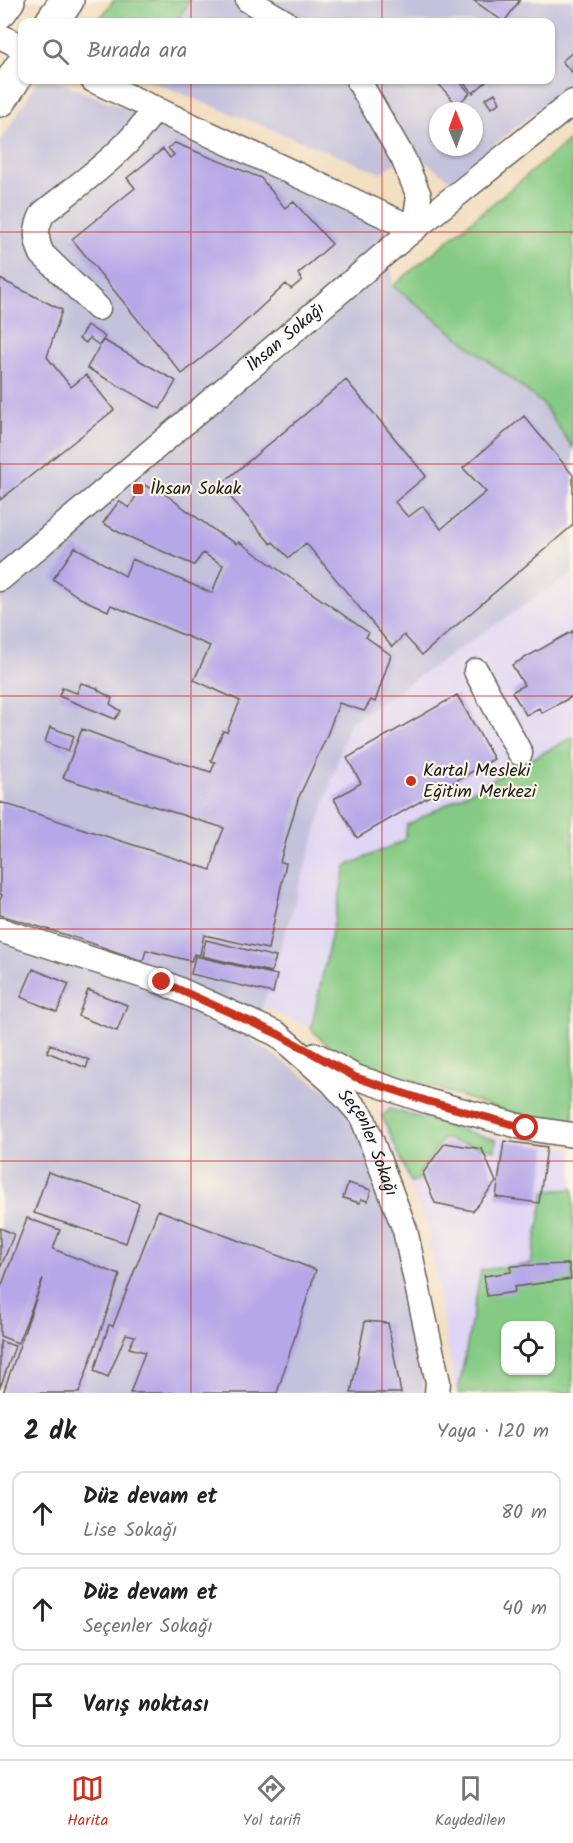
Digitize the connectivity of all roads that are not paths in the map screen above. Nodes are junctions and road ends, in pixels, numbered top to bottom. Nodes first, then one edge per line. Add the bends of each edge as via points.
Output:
1 (8, 0) edge
2 (248, 0) edge
3 (0, 11) edge
4 (278, 18) edge
5 (0, 36) edge
6 (18, 45) edge
7 (102, 84) edge
8 (360, 84) edge
9 (573, 102) edge
10 (155, 108) junction
11 (414, 229) junction
12 (98, 308) dead end
13 (0, 579) edge
14 (476, 671) dead end
15 (520, 753) dead end
16 (0, 930) edge
17 (278, 1034) junction
18 (573, 1135) edge
19 (437, 1393) edge

1 - 3 highway
2 - 4 street
5 - 6 street
7 - 10 street
8 - 11 street via 403,158 419,196
9 - 11 street, İhsan Sokağı
10 - 11 street
10 - 12 street via 120,150 43,213 38,223 36,234 42,254
11 - 13 street, İhsan Sokağı
14 - 15 street
16 - 17 street, Seçenler Sokağı via 162,982
17 - 18 street via 355,1077 526,1128
17 - 19 street, Seçenler Sokağı via 332,1082 362,1116 405,1230 438,1382

